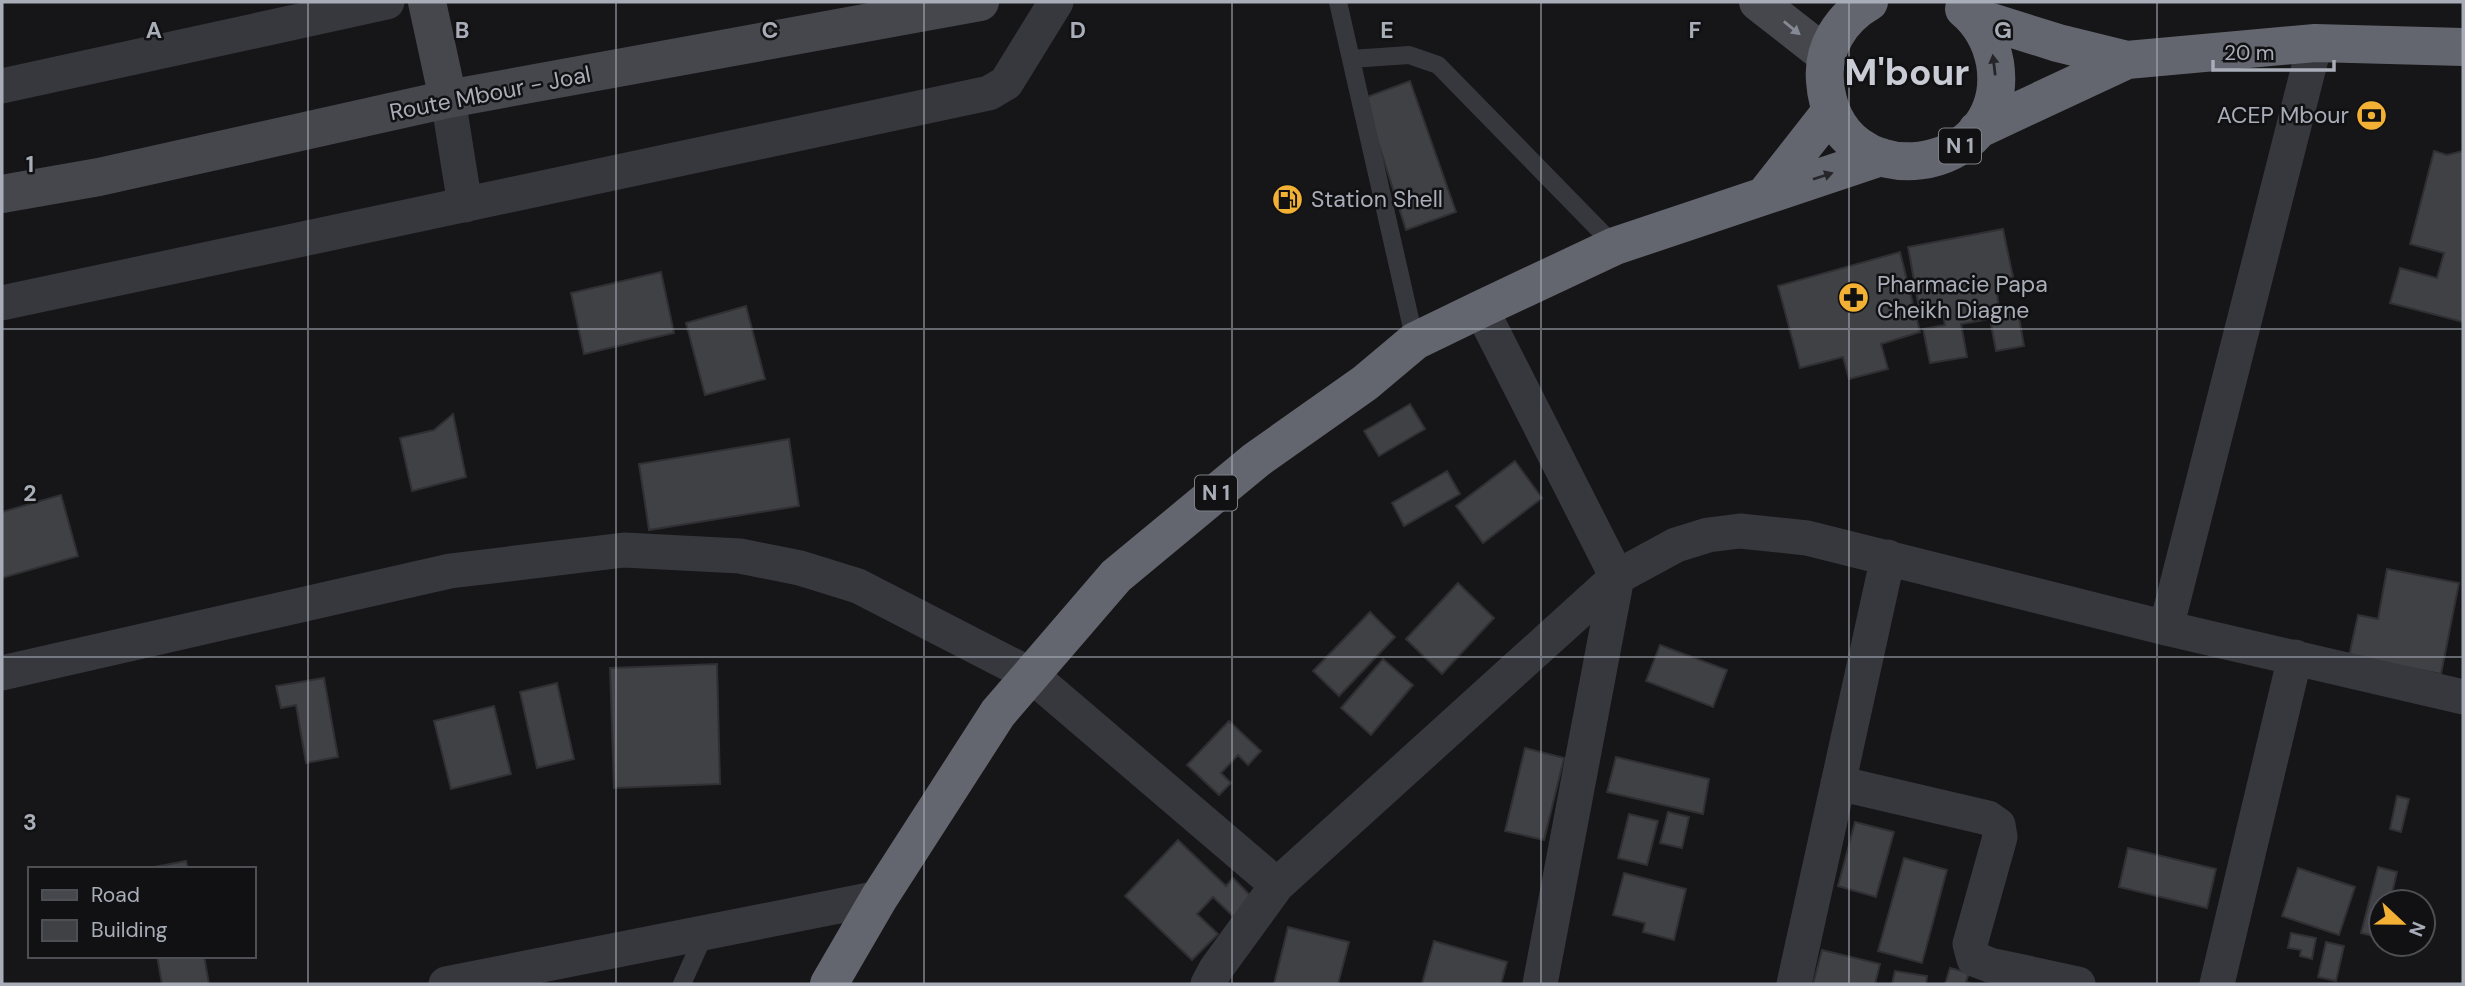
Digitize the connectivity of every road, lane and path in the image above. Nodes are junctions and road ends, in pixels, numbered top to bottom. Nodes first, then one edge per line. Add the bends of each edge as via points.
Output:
1 (387, 2) edge
2 (427, 2) edge
3 (1056, 2) edge
4 (1338, 2) edge
5 (1758, 2) edge
6 (1869, 2) edge
7 (956, 4) edge
8 (1963, 9) edge
9 (2315, 43) junction
10 (2463, 47) edge
11 (1827, 56) junction
12 (1351, 59) junction
13 (2127, 60) junction
14 (2, 86) edge
15 (449, 99) junction
16 (1831, 111) junction
17 (1977, 130) junction
18 (1881, 158) junction
19 (2, 194) edge
20 (1765, 195) junction
21 (465, 205) junction
22 (1615, 246) junction
23 (2, 303) edge
24 (1481, 309) junction
25 (1415, 341) junction
26 (1888, 557) junction
27 (1617, 578) junction
28 (2166, 628) junction
29 (2295, 657) junction
30 (2, 673) edge
31 (1031, 675) junction
32 (2463, 697) edge
33 (1838, 783) junction
34 (1278, 885) junction
35 (879, 898) junction
36 (705, 933) junction
37 (446, 984) edge
38 (682, 984) edge
39 (829, 984) edge
40 (1208, 984) edge
41 (1540, 984) edge
42 (1794, 984) edge
43 (2078, 984) edge
44 (2217, 984) edge

1 - 14 street
2 - 15 main road
3 - 21 street via 1006,83 989,93
4 - 12 lane
5 -> 11 main road
6 - 11 highway, N 1 via 1855,10 1838,31
7 - 15 main road, Route Mbour - Joal
8 - 13 highway, N 1 via 2057,43
17 -> 8 highway, N 1 via 1995,93 1996,72 1985,33
9 - 10 highway, N 1
9 - 13 highway, N 1
9 - 28 street
11 - 16 highway, N 1 via 1825,84
12 - 22 lane via 1409,55 1438,65
12 - 25 lane
13 - 17 highway, N 1
15 - 19 main road, Route Mbour - Joal via 99,177
15 - 21 street
16 - 18 highway, N 1 via 1852,140
16 - 20 highway
17 - 18 highway, N 1 via 1950,153 1933,159 1898,162
20 -> 18 highway, N 1
20 - 22 highway, N 1
21 - 23 street
22 - 24 highway, N 1
24 - 25 highway, N 1
24 - 27 street
25 - 31 highway, N 1 via 1365,383 1256,460 1116,576
26 - 27 street via 1807,538 1740,531 1708,534 1676,545
26 - 28 street
26 - 33 street
27 - 34 street
27 - 41 street
28 - 29 street
29 - 32 street
29 - 44 street
30 - 31 street via 450,570 624,550 740,556 812,571 858,586
31 - 34 street
31 - 35 highway, N 1 via 998,713
33 - 42 street
33 - 43 street via 1988,818 1998,825 2000,837 1970,944 1974,959
34 - 40 street
35 - 36 street
35 - 39 highway, N 1
36 - 37 street
36 - 38 lane

